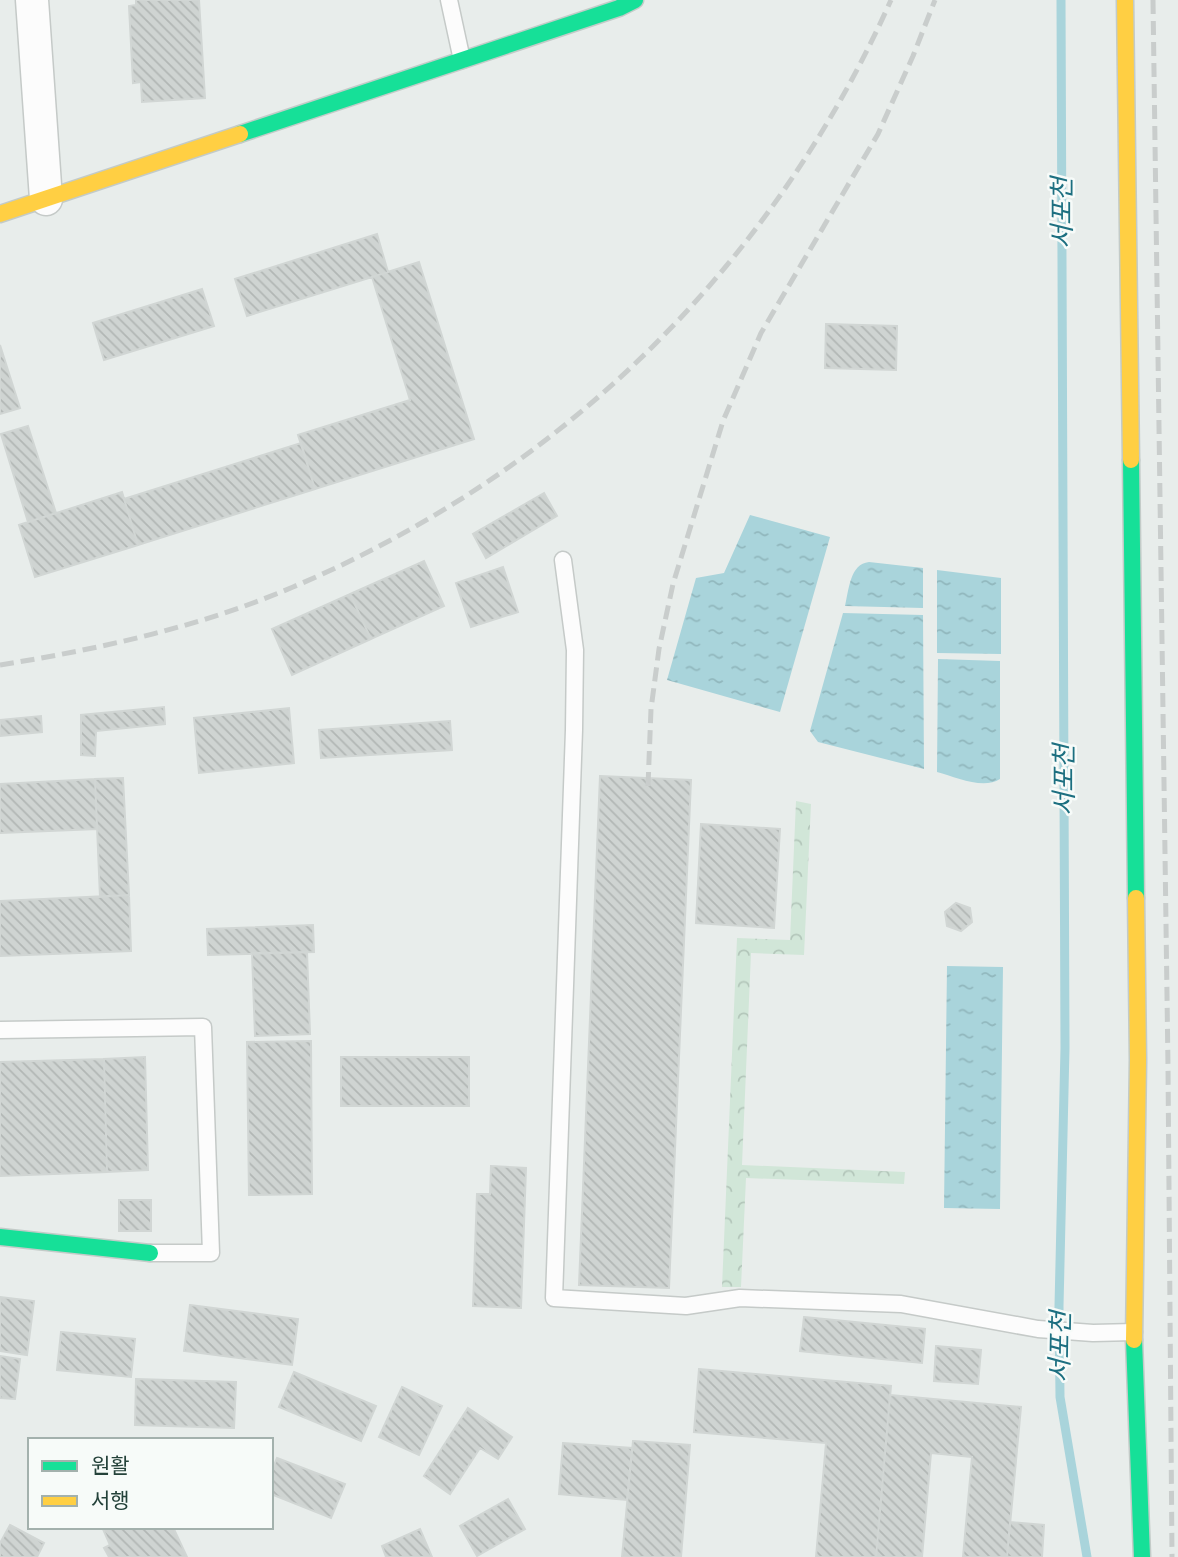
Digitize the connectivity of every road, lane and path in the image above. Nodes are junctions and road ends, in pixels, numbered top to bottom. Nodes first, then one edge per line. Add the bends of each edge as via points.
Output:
1 (32, 0) edge
2 (449, 0) edge
3 (635, 0) edge
4 (1125, 0) edge
5 (462, 60) junction
6 (47, 199) junction
7 (0, 214) edge
8 (563, 560) dead end
9 (0, 1030) edge
10 (0, 1237) edge
11 (150, 1253) joint
12 (1134, 1332) junction
13 (1142, 1557) edge

1 - 6 street
2 - 5 lane
3 - 5 street
4 - 12 street via 1138,1060
5 - 6 street
6 - 7 street
8 - 12 lane via 575,650 575,717 554,1298 686,1306 740,1298 901,1304 1038,1329
9 - 11 lane via 203,1027 211,1253
10 - 11 street
12 - 13 street

